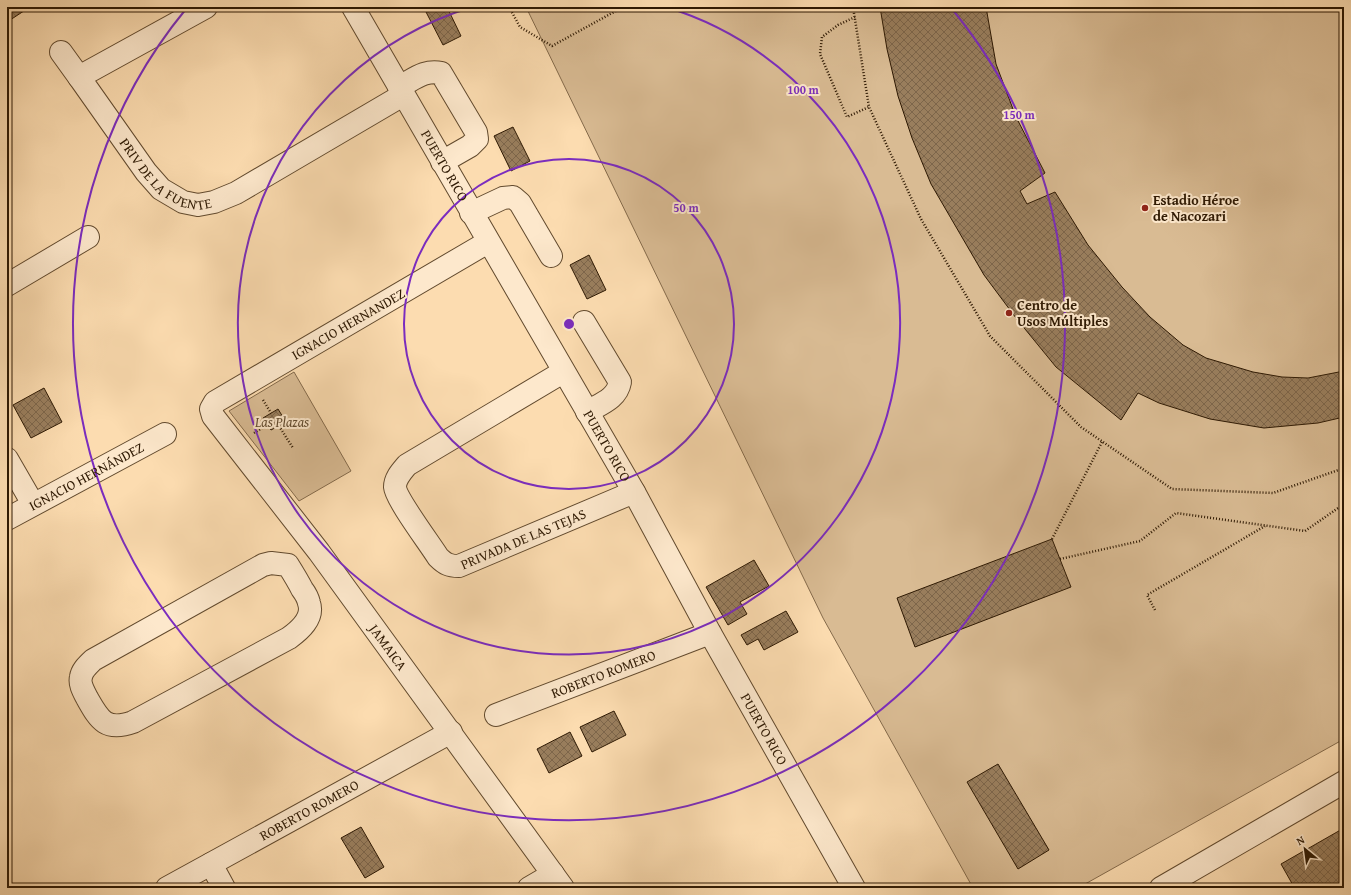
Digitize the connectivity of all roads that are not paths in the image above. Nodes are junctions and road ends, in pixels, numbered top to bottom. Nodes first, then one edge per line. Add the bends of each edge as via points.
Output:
1 (206, 7) edge
2 (353, 7) edge
3 (61, 52) dead end
4 (79, 77) junction
5 (401, 91) junction
6 (442, 162) junction
7 (471, 213) junction
8 (88, 237) dead end
9 (488, 242) junction
10 (551, 256) dead end
11 (7, 286) edge
12 (584, 322) dead end
13 (563, 372) junction
14 (211, 409) joint
15 (587, 412) junction
16 (165, 434) dead end
17 (7, 458) edge
18 (634, 492) junction
19 (33, 504) junction
20 (7, 519) edge
21 (319, 552) junction
22 (292, 571) junction
23 (710, 633) junction
24 (496, 716) dead end
25 (451, 732) junction
26 (1344, 782) edge
27 (210, 864) junction
28 (558, 881) edge
29 (167, 888) edge
30 (224, 888) edge
31 (529, 888) edge
32 (854, 888) edge
33 (1161, 888) edge

1 - 4 street
2 - 5 street, PUERTO RICO
3 - 4 street, PRIV DE LA FUENTE
4 - 5 street, PRIV DE LA FUENTE via 146,172 161,188 183,202 198,205 236,193
5 - 6 street, PUERTO RICO
5 - 6 street, PRIV DE LA FUENTE via 425,73 441,73 476,132 477,139 470,146
6 - 7 street, PUERTO RICO
7 - 9 street, PUERTO RICO
7 - 10 street via 503,198 513,197 520,203
8 - 11 street
9 - 13 street, PUERTO RICO
9 - 14 street, IGNACIO HERNANDEZ via 215,402
12 - 15 street via 620,382 612,397
13 - 15 street, PUERTO RICO
13 - 18 street, PRIVADA DE LAS TEJAS via 407,465 395,486 401,500 438,557 450,566 459,566
14 - 21 street, JAMAICA via 213,416
15 - 18 street, PUERTO RICO
16 - 19 street, IGNACIO HERNÁNDEZ
17 - 19 street
18 - 23 street, PUERTO RICO
19 - 20 street, IGNACIO HERNÁNDEZ
21 - 22 street
21 - 25 street, JAMAICA
22 - 22 street via 288,565 263,565 93,660 81,677 81,684 98,717 113,726 124,726 298,632 305,624 310,610 309,602
23 - 24 street, ROBERTO ROMERO
23 - 32 street, PUERTO RICO
25 - 27 street, ROBERTO ROMERO
25 - 28 street, JAMAICA
26 - 33 street
27 - 29 street, ROBERTO ROMERO
27 - 30 street
28 - 31 street

